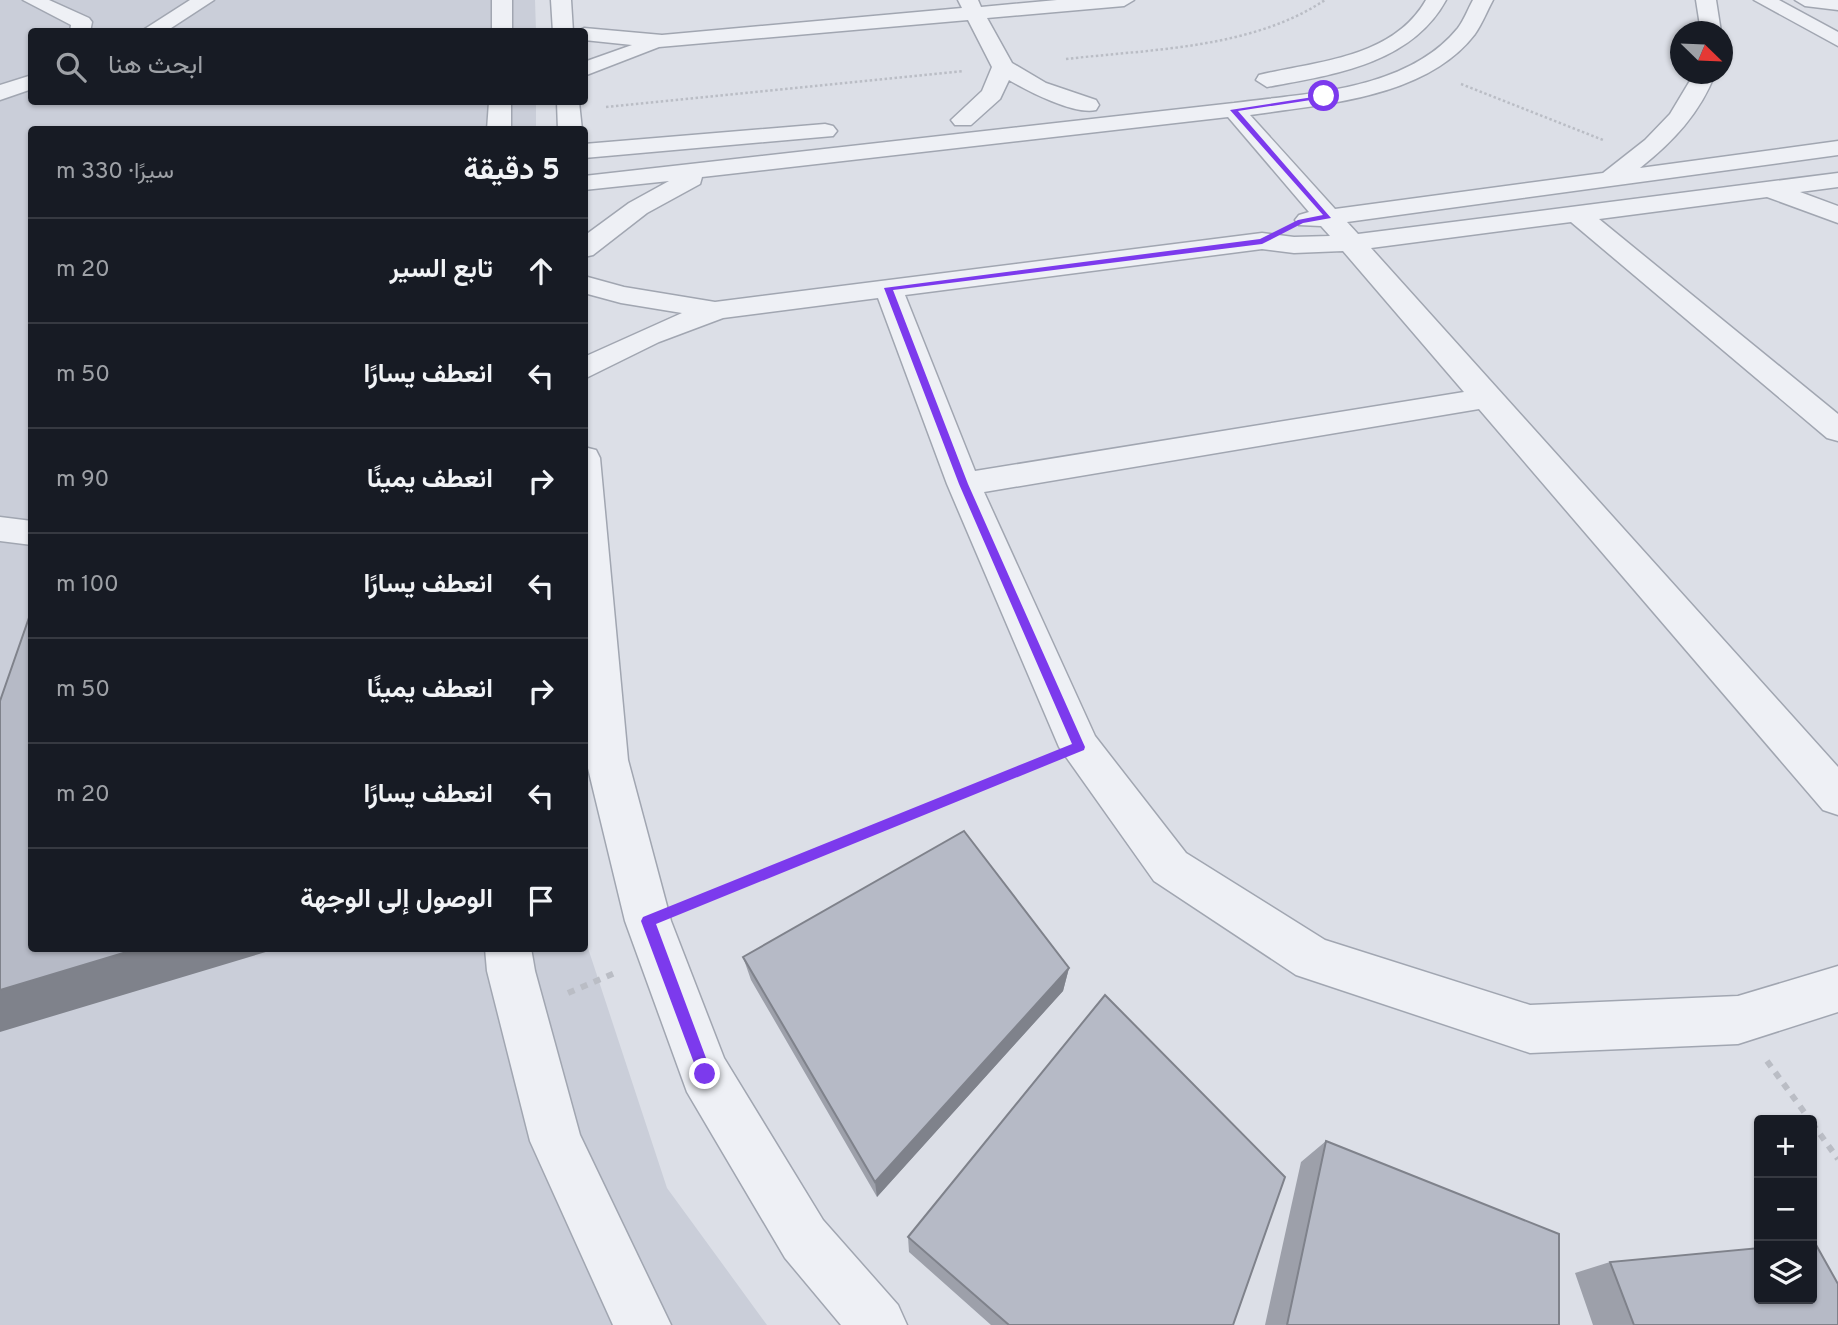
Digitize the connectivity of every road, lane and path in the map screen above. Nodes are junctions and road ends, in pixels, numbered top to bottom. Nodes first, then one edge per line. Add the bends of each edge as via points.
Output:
1 (33, 0) edge
2 (204, 0) edge
3 (502, 0) edge
4 (561, 0) edge
5 (1124, 0) edge
6 (1325, 0) edge
7 (1436, 0) edge
8 (1483, 0) edge
9 (1706, 0) edge
10 (1764, 0) edge
11 (1805, 0) edge
12 (1838, 4) edge
13 (972, 7) edge
14 (772, 10) dead end
15 (1838, 18) edge
16 (1709, 21) edge
17 (81, 28) edge
18 (157, 28) edge
19 (502, 28) edge
20 (566, 28) edge
21 (780, 31) junction
22 (588, 34) edge
23 (1838, 40) edge
24 (662, 41) junction
25 (1003, 67) junction
26 (588, 69) edge
27 (1421, 69) junction
28 (28, 82) edge
29 (1701, 84) edge
30 (0, 93) edge
31 (1242, 96) junction
32 (1151, 97) dead end
33 (500, 105) edge
34 (1088, 105) junction
35 (569, 114) edge
36 (963, 120) junction
37 (896, 125) dead end
38 (499, 126) edge
39 (842, 130) dead end
40 (1838, 148) edge
41 (588, 151) edge
42 (1642, 155) junction
43 (711, 170) junction
44 (1611, 178) junction
45 (1838, 180) edge
46 (588, 183) edge
47 (1768, 189) junction
48 (1576, 213) junction
49 (1838, 215) edge
50 (1328, 217) junction
51 (1262, 241) junction
52 (1351, 243) junction
53 (588, 245) edge
54 (588, 285) edge
55 (888, 288) junction
56 (718, 310) junction
57 (588, 368) edge
58 (1487, 398) junction
59 (1838, 431) edge
60 (964, 484) junction
61 (588, 511) edge
62 (0, 529) edge
63 (28, 532) edge
64 (1079, 747) junction
65 (1838, 797) edge
66 (654, 938) junction
67 (509, 952) edge
68 (1838, 989) edge
69 (522, 1012) junction
70 (1738, 1020) junction
71 (1807, 1115) edge
72 (1817, 1129) edge
73 (1838, 1159) edge
74 (642, 1325) edge
75 (878, 1325) edge

1 - 17 street via 82,22
2 - 18 street
3 - 19 street
4 - 20 street
5 - 13 street
6 - 25 path via 1275,26 1238,36
7 - 31 street via 1410,33 1371,54
8 - 27 street via 1477,18
9 - 16 street
10 - 23 street
11 - 12 street
11 - 15 street
13 - 21 street
13 - 25 street
14 - 21 street
21 - 24 street
22 - 24 street
24 - 26 street
25 - 34 street via 1038,88
25 - 35 path
25 - 36 street via 992,94
27 - 31 street via 1373,86
27 - 42 path
28 - 30 street
29 - 42 street via 1677,120
31 - 43 street
31 - 50 street
32 - 34 street
33 - 38 street
34 - 36 street
36 - 37 street
39 - 41 street
40 - 44 street
42 - 44 street
43 - 46 street
43 - 53 street via 638,208
44 - 50 street
45 - 47 street
47 - 48 street
47 - 49 street
48 - 52 street
48 - 59 street
50 - 51 street via 1301,221
50 - 52 street
51 - 52 street
51 - 55 street
52 - 58 street
54 - 56 street via 668,304
55 - 56 street
55 - 60 street
56 - 57 street via 668,326
58 - 60 street
58 - 65 street
60 - 64 street
61 - 66 street via 607,760
62 - 63 street
64 - 66 path
64 - 70 street via 1170,867 1313,959 1530,1028
66 - 69 path
66 - 75 street via 705,1074 804,1239
67 - 69 street
68 - 70 street
69 - 74 street via 556,1141
70 - 71 path
72 - 73 path

